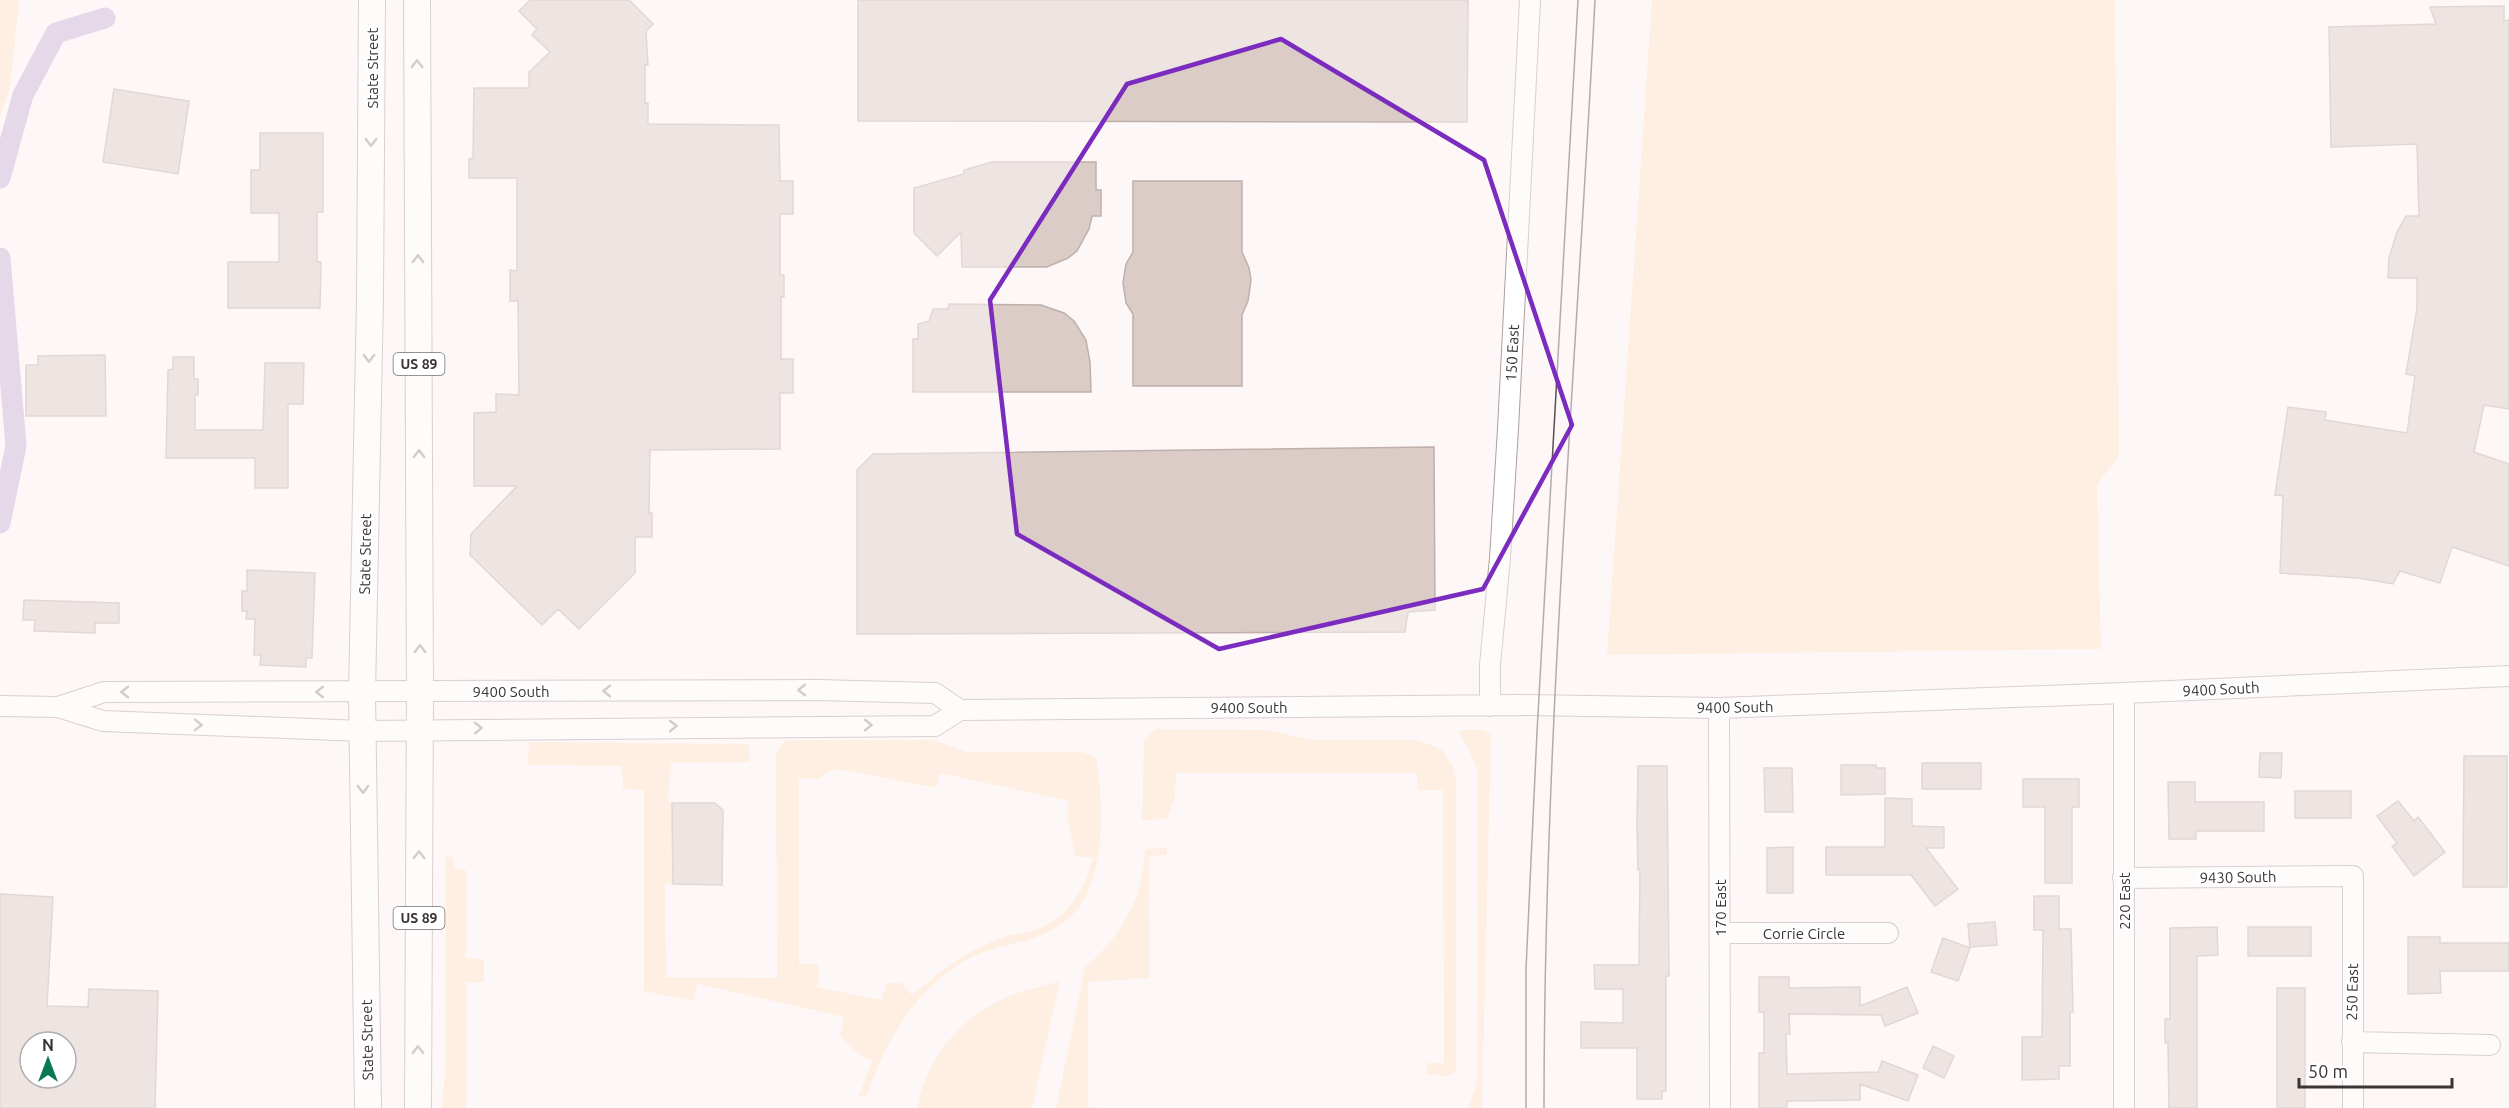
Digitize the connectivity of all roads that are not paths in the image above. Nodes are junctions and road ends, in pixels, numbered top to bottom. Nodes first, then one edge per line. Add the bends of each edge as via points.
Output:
1 (372, 0) edge
2 (417, 0) edge
3 (1530, 0) edge
4 (2509, 676) edge
5 (420, 691) junction
6 (362, 693) junction
7 (2124, 693) junction
8 (0, 706) edge
9 (1490, 706) junction
10 (58, 707) junction
11 (1719, 708) junction
12 (960, 710) junction
13 (420, 729) junction
14 (362, 731) junction
15 (2353, 876) joint
16 (2123, 878) junction
17 (1720, 933) junction
18 (1888, 933) dead end
19 (2352, 1042) junction
20 (2490, 1045) dead end
21 (368, 1108) edge
22 (418, 1108) edge
23 (1720, 1108) edge
24 (2124, 1108) edge
25 (2353, 1108) edge

1 -> 6 main road, State Street
5 -> 2 main road, US 89
3 - 9 street, 150 East
4 - 7 street, 9400 South
5 - 6 street, 9400 South
12 -> 5 street, 9400 South via 934,693 885,691
5 - 13 main road, US 89
6 -> 10 street, 9400 South via 104,692
6 - 14 main road, State Street
7 - 11 street, 9400 South
7 - 16 street, 220 East
8 - 10 street, 9400 South
9 - 11 street, 9400 South
9 - 12 street, 9400 South
10 -> 14 street, 9400 South via 103,722
11 - 17 street, 170 East
13 -> 12 street, 9400 South via 934,726
13 - 14 street, 9400 South
22 -> 13 main road, US 89
14 -> 21 main road, State Street
15 - 16 street, 9430 South
15 - 19 street, 250 East
16 - 24 street, 220 East
17 - 18 street, Corrie Circle
17 - 23 street, 170 East
19 - 20 street
19 - 25 street, 250 East

